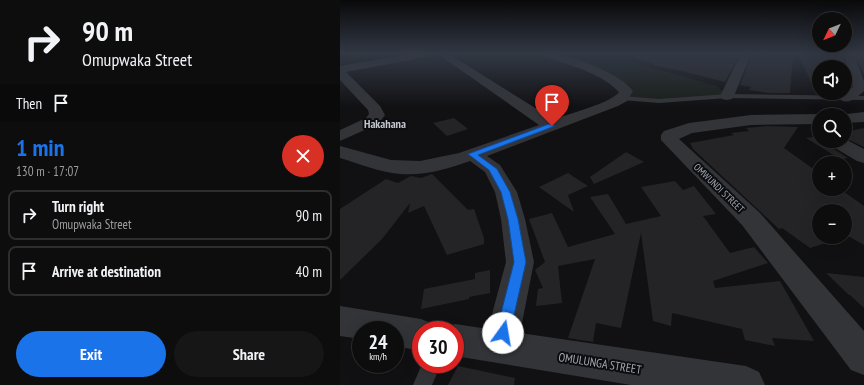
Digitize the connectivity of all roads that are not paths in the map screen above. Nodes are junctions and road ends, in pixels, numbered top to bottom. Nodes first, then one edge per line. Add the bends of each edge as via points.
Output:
1 (340, 72) edge
2 (470, 72) edge
3 (594, 72) edge
4 (738, 72) edge
5 (854, 72) edge
6 (852, 94) edge
7 (727, 96) junction
8 (812, 97) edge
9 (622, 98) junction
10 (852, 98) edge
11 (864, 98) edge
12 (864, 117) edge
13 (852, 118) edge
14 (809, 119) edge
15 (552, 126) junction
16 (340, 136) edge
17 (848, 148) edge
18 (340, 152) edge
19 (472, 154) junction
20 (864, 157) edge
21 (340, 322) edge
22 (352, 324) edge
23 (464, 342) edge
24 (500, 348) junction
25 (864, 358) edge
26 (428, 373) edge
27 (422, 385) edge
28 (746, 385) edge

1 - 16 street via 377,115 372,121
2 - 15 street
3 - 9 street via 621,84 626,91
4 - 7 street
5 - 6 street via 860,88
7 - 8 lane
7 - 9 lane via 659,101
9 - 15 street
10 - 11 lane
12 - 13 street
14 - 25 street, OMWUNDI STREET via 751,120 689,128 670,135 670,140 751,219
15 - 19 street
17 - 20 street
18 - 19 street via 407,168 433,165
19 - 24 street via 493,169 506,192 520,262
21 - 22 street
23 - 24 street, OMULUNGA STREET
24 - 28 street, OMULUNGA STREET
26 - 27 lane

